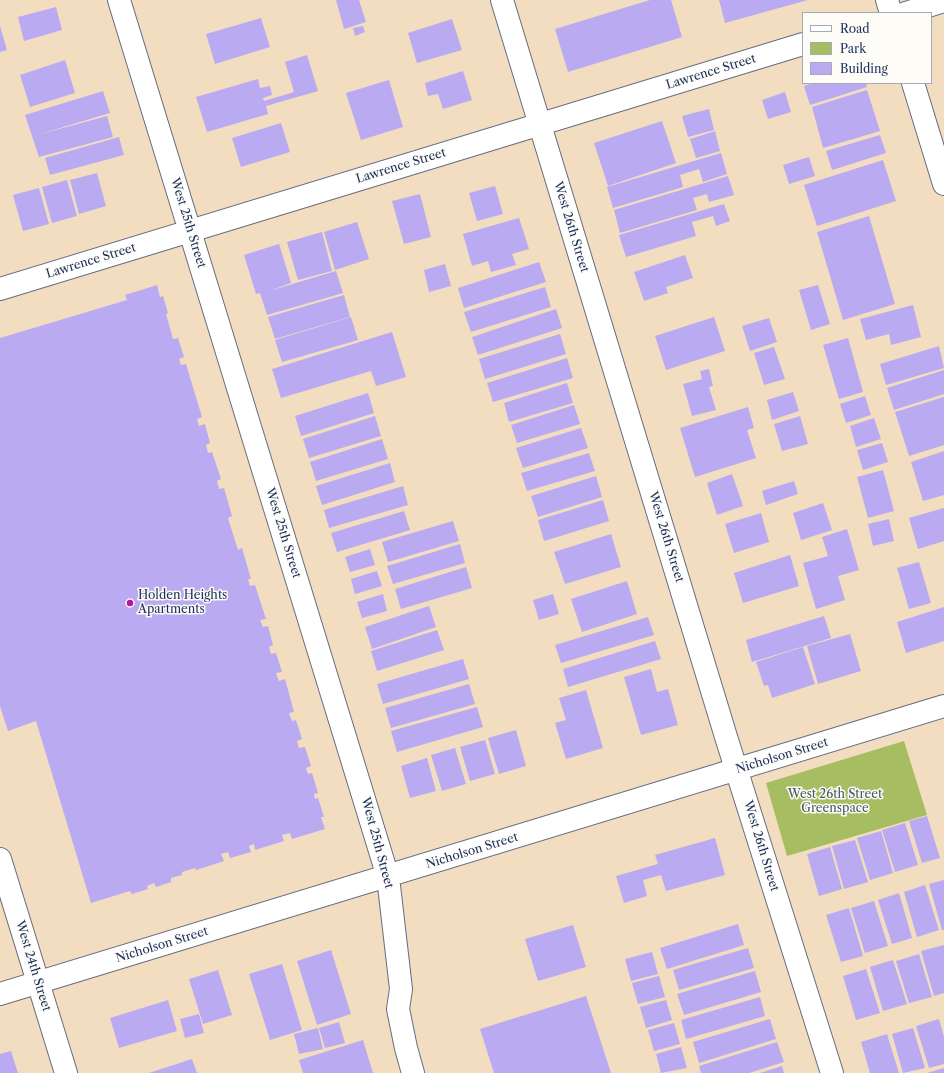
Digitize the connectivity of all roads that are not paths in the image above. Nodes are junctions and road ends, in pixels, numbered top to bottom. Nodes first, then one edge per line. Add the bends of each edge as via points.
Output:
1 (119, 0) edge
2 (502, 0) edge
3 (887, 0) edge
4 (944, 1) edge
5 (891, 12) edge
6 (909, 12) edge
7 (802, 44) edge
8 (913, 84) edge
9 (540, 124) junction
10 (944, 184) edge
11 (190, 230) junction
12 (0, 289) edge
13 (944, 706) edge
14 (737, 770) junction
15 (0, 859) edge
16 (388, 877) junction
17 (38, 983) junction
18 (0, 994) edge
19 (66, 1073) edge
20 (413, 1073) edge
21 (832, 1073) edge

1 - 11 street, West 25th Street
2 - 9 street, West 26th Street
3 - 5 street
4 - 6 street
7 - 9 street, Lawrence Street
8 - 10 street
9 - 11 street, Lawrence Street
9 - 14 street, West 26th Street
11 - 12 street, Lawrence Street
11 - 16 street, West 25th Street
13 - 14 street, Nicholson Street
14 - 16 street, Nicholson Street
14 - 21 street, West 26th Street
15 - 17 street, West 24th Street
16 - 17 street, Nicholson Street
16 - 20 street, West 25th Street via 401,989 398,1009
17 - 18 street, Nicholson Street
17 - 19 street, West 24th Street

